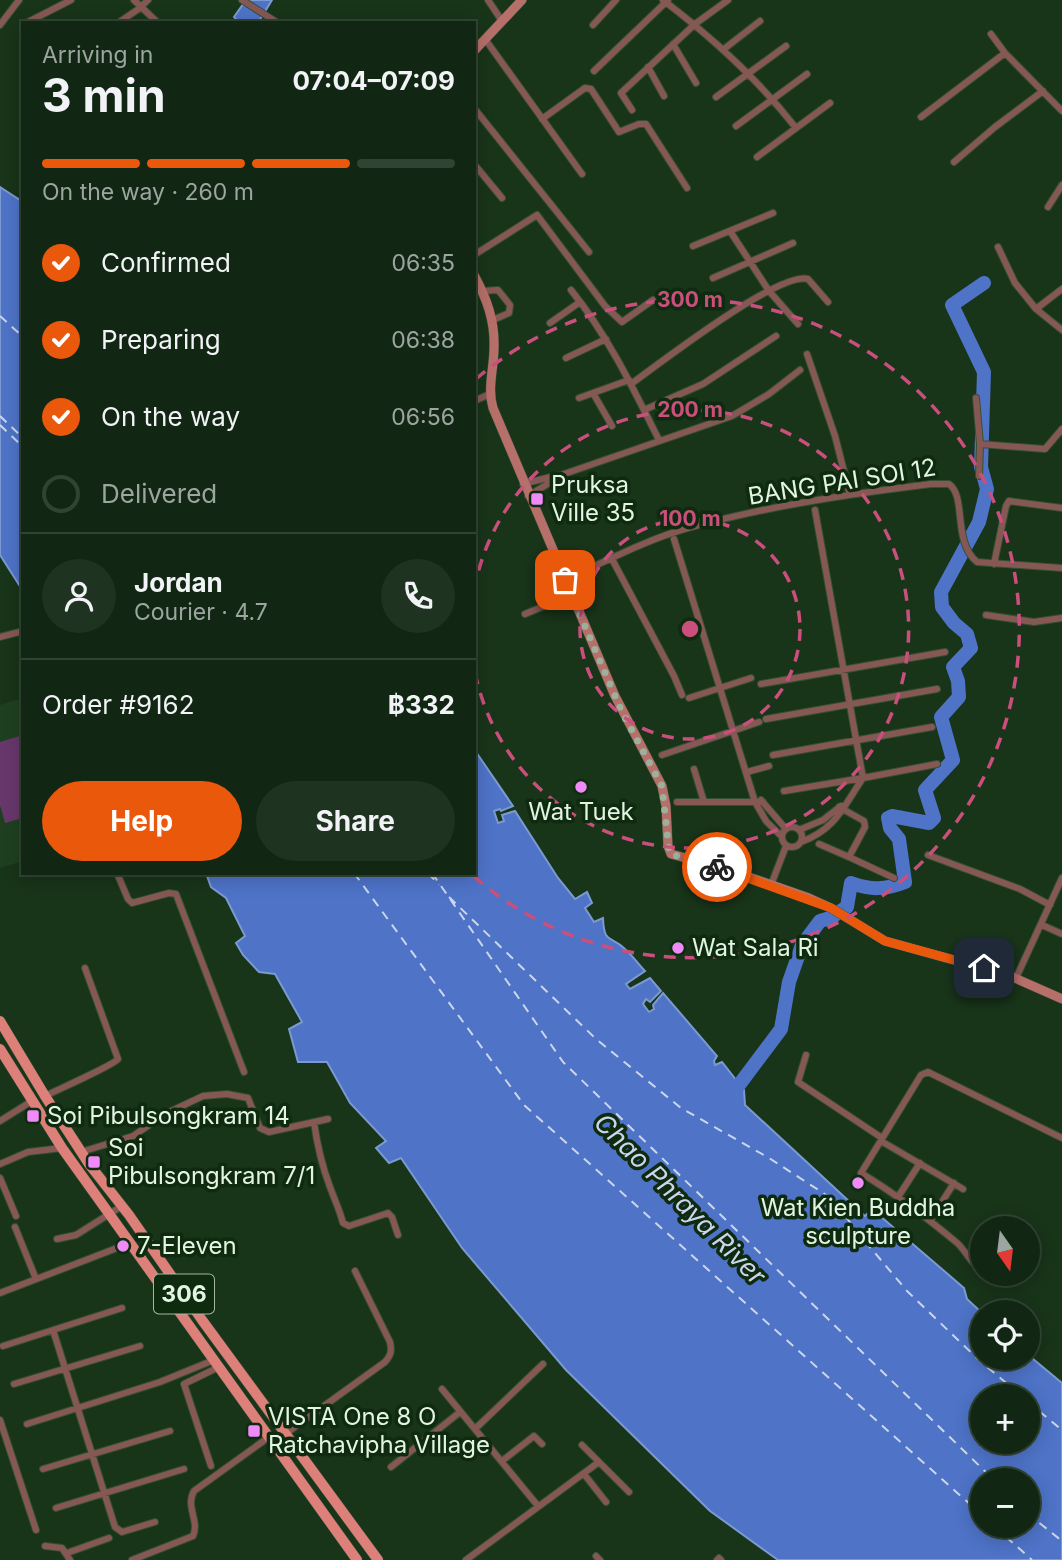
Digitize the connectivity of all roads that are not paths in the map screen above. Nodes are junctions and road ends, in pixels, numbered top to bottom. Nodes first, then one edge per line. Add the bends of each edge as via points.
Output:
1 (19, 0) edge
2 (71, 0) edge
3 (134, 0) edge
4 (148, 0) edge
5 (242, 0) edge
6 (488, 0) edge
7 (522, 0) edge
8 (616, 0) edge
9 (728, 0) edge
10 (666, 1) edge
11 (141, 8) junction
12 (30, 21) edge
13 (121, 21) edge
14 (156, 21) edge
15 (275, 21) edge
16 (502, 21) junction
17 (760, 21) dead end
18 (695, 24) junction
19 (0, 25) edge
20 (593, 25) dead end
21 (991, 34) dead end
22 (485, 39) junction
23 (673, 44) junction
24 (786, 46) dead end
25 (476, 49) edge
26 (724, 49) junction
27 (1006, 53) junction
28 (648, 67) junction
29 (594, 71) dead end
30 (749, 72) junction
31 (807, 74) dead end
32 (696, 83) dead end
33 (1043, 91) junction
34 (664, 96) dead end
35 (716, 97) dead end
36 (774, 99) junction
37 (830, 103) dead end
38 (476, 110) edge
39 (632, 110) dead end
40 (1062, 111) edge
41 (921, 117) dead end
42 (541, 119) junction
43 (736, 126) dead end
44 (796, 128) junction
45 (757, 157) dead end
46 (954, 162) dead end
47 (476, 166) edge
48 (582, 174) dead end
49 (1062, 185) edge
50 (687, 188) dead end
51 (502, 198) dead end
52 (1048, 207) dead end
53 (773, 213) dead end
54 (730, 231) junction
55 (793, 243) dead end
56 (693, 246) dead end
57 (998, 247) dead end
58 (589, 251) dead end
59 (476, 254) edge
60 (750, 261) junction
61 (713, 278) dead end
62 (476, 279) edge
63 (1062, 289) edge
64 (482, 290) junction
65 (570, 290) dead end
66 (769, 291) junction
67 (653, 300) dead end
68 (580, 302) junction
69 (828, 302) dead end
70 (1036, 309) junction
71 (493, 320) junction
72 (550, 323) dead end
73 (798, 324) dead end
74 (1062, 330) edge
75 (776, 336) dead end
76 (606, 339) junction
77 (807, 354) dead end
78 (566, 358) dead end
79 (800, 370) dead end
80 (630, 382) junction
81 (593, 393) junction
82 (490, 394) junction
83 (579, 398) dead end
84 (976, 398) dead end
85 (476, 400) edge
86 (644, 410) junction
87 (612, 426) dead end
88 (1062, 429) edge
89 (659, 440) junction
90 (984, 444) junction
91 (564, 474) junction
92 (979, 476) dead end
93 (523, 484) junction
94 (850, 495) junction
95 (528, 496) junction
96 (1062, 508) edge
97 (815, 510) dead end
98 (674, 539) dead end
99 (612, 558) junction
100 (994, 564) junction
101 (1062, 568) edge
102 (565, 580) junction
103 (571, 595) junction
104 (526, 614) dead end
105 (986, 615) dead end
106 (1062, 618) edge
107 (21, 632) edge
108 (0, 637) edge
109 (945, 652) dead end
110 (845, 669) junction
111 (751, 678) dead end
112 (761, 684) dead end
113 (720, 688) junction
114 (937, 689) dead end
115 (851, 704) junction
116 (932, 727) dead end
117 (734, 730) junction
118 (857, 740) junction
119 (662, 755) dead end
120 (773, 755) dead end
121 (937, 764) dead end
122 (769, 765) dead end
123 (694, 769) dead end
124 (747, 772) junction
125 (863, 778) junction
126 (784, 791) dead end
127 (677, 802) dead end
128 (704, 802) junction
129 (759, 802) junction
130 (841, 808) junction
131 (786, 829) junction
132 (799, 830) junction
133 (782, 837) junction
134 (801, 842) junction
135 (819, 844) dead end
136 (786, 846) junction
137 (928, 855) dead end
138 (849, 857) junction
139 (118, 875) edge
140 (894, 878) dead end
141 (1062, 878) edge
142 (771, 885) junction
143 (1050, 905) junction
144 (1042, 925) junction
145 (1062, 934) edge
146 (85, 968) dead end
147 (1016, 978) junction
148 (1062, 999) edge
149 (0, 1021) edge
150 (0, 1049) edge
151 (806, 1055) dead end
152 (244, 1072) dead end
153 (45, 1096) junction
154 (32, 1101) junction
155 (328, 1119) dead end
156 (0, 1121) edge
157 (314, 1122) junction
158 (1062, 1138) edge
159 (881, 1140) junction
160 (62, 1147) junction
161 (81, 1152) junction
162 (919, 1163) junction
163 (0, 1164) edge
164 (0, 1178) edge
165 (954, 1183) junction
166 (106, 1185) junction
167 (964, 1189) dead end
168 (93, 1192) junction
169 (898, 1197) junction
170 (122, 1206) junction
171 (109, 1214) junction
172 (16, 1216) dead end
173 (930, 1221) junction
174 (15, 1227) dead end
175 (398, 1235) dead end
176 (58, 1239) dead end
177 (130, 1243) junction
178 (970, 1259) edge
179 (355, 1271) dead end
180 (36, 1279) junction
181 (0, 1293) edge
182 (122, 1308) dead end
183 (53, 1330) junction
184 (3, 1346) dead end
185 (140, 1346) dead end
186 (217, 1363) junction
187 (543, 1364) dead end
188 (64, 1368) junction
189 (14, 1384) dead end
190 (442, 1389) dead end
191 (78, 1408) junction
192 (460, 1412) junction
193 (0, 1420) edge
194 (27, 1424) dead end
195 (475, 1429) junction
196 (170, 1431) dead end
197 (285, 1434) junction
198 (269, 1437) junction
199 (542, 1444) dead end
200 (582, 1445) dead end
201 (92, 1455) junction
202 (502, 1461) junction
203 (599, 1462) junction
204 (211, 1466) dead end
205 (391, 1467) dead end
206 (43, 1469) dead end
207 (184, 1469) dead end
208 (584, 1474) junction
209 (629, 1492) dead end
210 (104, 1494) junction
211 (606, 1502) dead end
212 (538, 1506) junction
213 (56, 1508) dead end
214 (155, 1522) dead end
215 (36, 1530) dead end
216 (109, 1538) dead end
217 (45, 1546) dead end
218 (68, 1556) edge
219 (132, 1560) edge
220 (357, 1560) edge
221 (378, 1560) edge
222 (466, 1560) edge

1 - 19 street
2 - 12 street
3 - 11 street
4 - 11 street
5 - 15 street
6 - 16 street
7 - 16 street
8 - 20 street
9 - 18 street
10 - 18 street
10 - 29 street
11 - 13 street
11 - 14 street
16 - 22 street
17 - 26 street
18 - 23 street
18 - 26 street
21 - 27 street
22 - 25 street
22 - 42 street
23 - 28 street
23 - 32 street
24 - 30 street
26 - 30 street
27 - 33 street
27 - 41 street
28 - 34 street
28 - 39 street via 619,96
30 - 35 street
30 - 36 street
31 - 36 street
33 - 40 street
33 - 46 street
36 - 43 street
36 - 44 street
37 - 44 street
38 - 58 street
42 - 48 street
42 - 50 street via 585,88 591,89 617,131 646,124
44 - 45 street
47 - 51 street
49 - 52 street
53 - 54 street
54 - 56 street
54 - 60 street
55 - 60 street
57 - 70 street via 1014,283
59 - 67 street via 537,215 622,322
60 - 61 street
60 - 66 street
62 - 64 street
63 - 70 street
64 - 71 street
64 - 71 street via 498,290 510,305 509,313
65 - 68 street
66 - 69 street via 806,278
66 - 73 street
66 - 80 street
68 - 72 street
68 - 76 street
70 - 74 street
71 - 82 street
75 - 86 street via 703,384
76 - 78 street
76 - 80 street
77 - 94 street
79 - 89 street via 749,407
80 - 81 street
80 - 86 street
81 - 83 street
81 - 87 street
82 - 85 street
82 - 93 street
84 - 90 street
86 - 89 street
88 - 90 street via 1045,449
89 - 91 street
90 - 92 street
91 - 93 street
91 - 95 street
93 - 95 street
94 - 99 street, BANG PAI SOI 12 via 687,528
94 - 100 street, BANG PAI SOI 12 via 949,484 956,491 963,542 973,559
95 - 102 street
96 - 100 street via 1009,501
97 - 110 street
98 - 113 street
99 - 102 street, BANG PAI SOI 12
99 - 113 street via 686,696
100 - 101 street
102 - 103 street
103 - 104 street
103 - 142 street via 619,706 662,786 669,851
105 - 106 street via 1034,622
107 - 108 street
109 - 110 street
110 - 112 street
110 - 115 street
111 - 113 street
113 - 117 street
114 - 115 street
115 - 117 street
115 - 118 street
116 - 118 street
117 - 119 street
117 - 124 street
118 - 120 street
118 - 125 street
121 - 125 street
122 - 124 street
123 - 128 street
124 - 129 street
125 - 126 street
125 - 130 street
127 - 128 street
128 - 129 street
129 - 131 street
129 - 133 street via 766,821
130 - 132 street
130 - 134 street via 831,825
130 - 138 street via 865,824
131 - 132 street
131 - 133 street
132 - 134 street
133 - 136 street
134 - 136 street
135 - 138 street
136 - 142 street
137 - 143 street via 1020,888
138 - 140 street
139 - 152 street via 132,903 176,894
141 - 143 street
142 - 147 street via 831,908 885,941
143 - 144 street
144 - 145 street
144 - 147 street
146 - 153 street via 118,1059
147 - 148 street
149 - 153 main road, 306
150 - 154 main road, 306
151 - 159 street via 798,1082
153 - 161 main road, 306
154 - 156 street
154 - 160 main road, 306
155 - 157 street
157 - 161 street via 264,1131 248,1098 214,1094 192,1100 133,1136
157 - 175 street via 319,1153 343,1223 349,1226 388,1213
158 - 159 street via 928,1072 921,1075
159 - 162 street
159 - 169 street via 861,1173
160 - 163 street via 28,1152
160 - 168 main road, 306
161 - 166 main road, 306
162 - 165 street
162 - 169 street
164 - 172 street
165 - 167 street
165 - 173 street
166 - 168 main road
166 - 170 main road, 306
168 - 171 main road, 306
169 - 173 street
170 - 171 street
170 - 197 main road, 306
171 - 176 street via 74,1236
171 - 177 main road, 306
173 - 178 street
174 - 180 street
177 - 180 street
177 - 186 main road, 306
179 - 197 street via 390,1342 390,1356
180 - 181 street
182 - 183 street
183 - 184 street
183 - 188 street
185 - 188 street
186 - 191 street
186 - 198 main road, 306
186 - 204 street via 184,1384
187 - 195 street
188 - 189 street
188 - 191 street
190 - 192 street
191 - 194 street
191 - 201 street
192 - 195 street
192 - 205 street
193 - 215 street
195 - 202 street
196 - 201 street
197 - 221 main road, 306
198 - 219 street via 194,1491 190,1503 196,1528 193,1536
198 - 220 main road, 306
199 - 202 street via 534,1436
200 - 203 street
201 - 206 street
201 - 210 street
202 - 212 street
203 - 208 street
203 - 209 street
207 - 210 street
208 - 211 street
208 - 212 street
210 - 213 street
210 - 214 street via 119,1531
212 - 222 street
216 - 218 street
217 - 218 street via 62,1548

